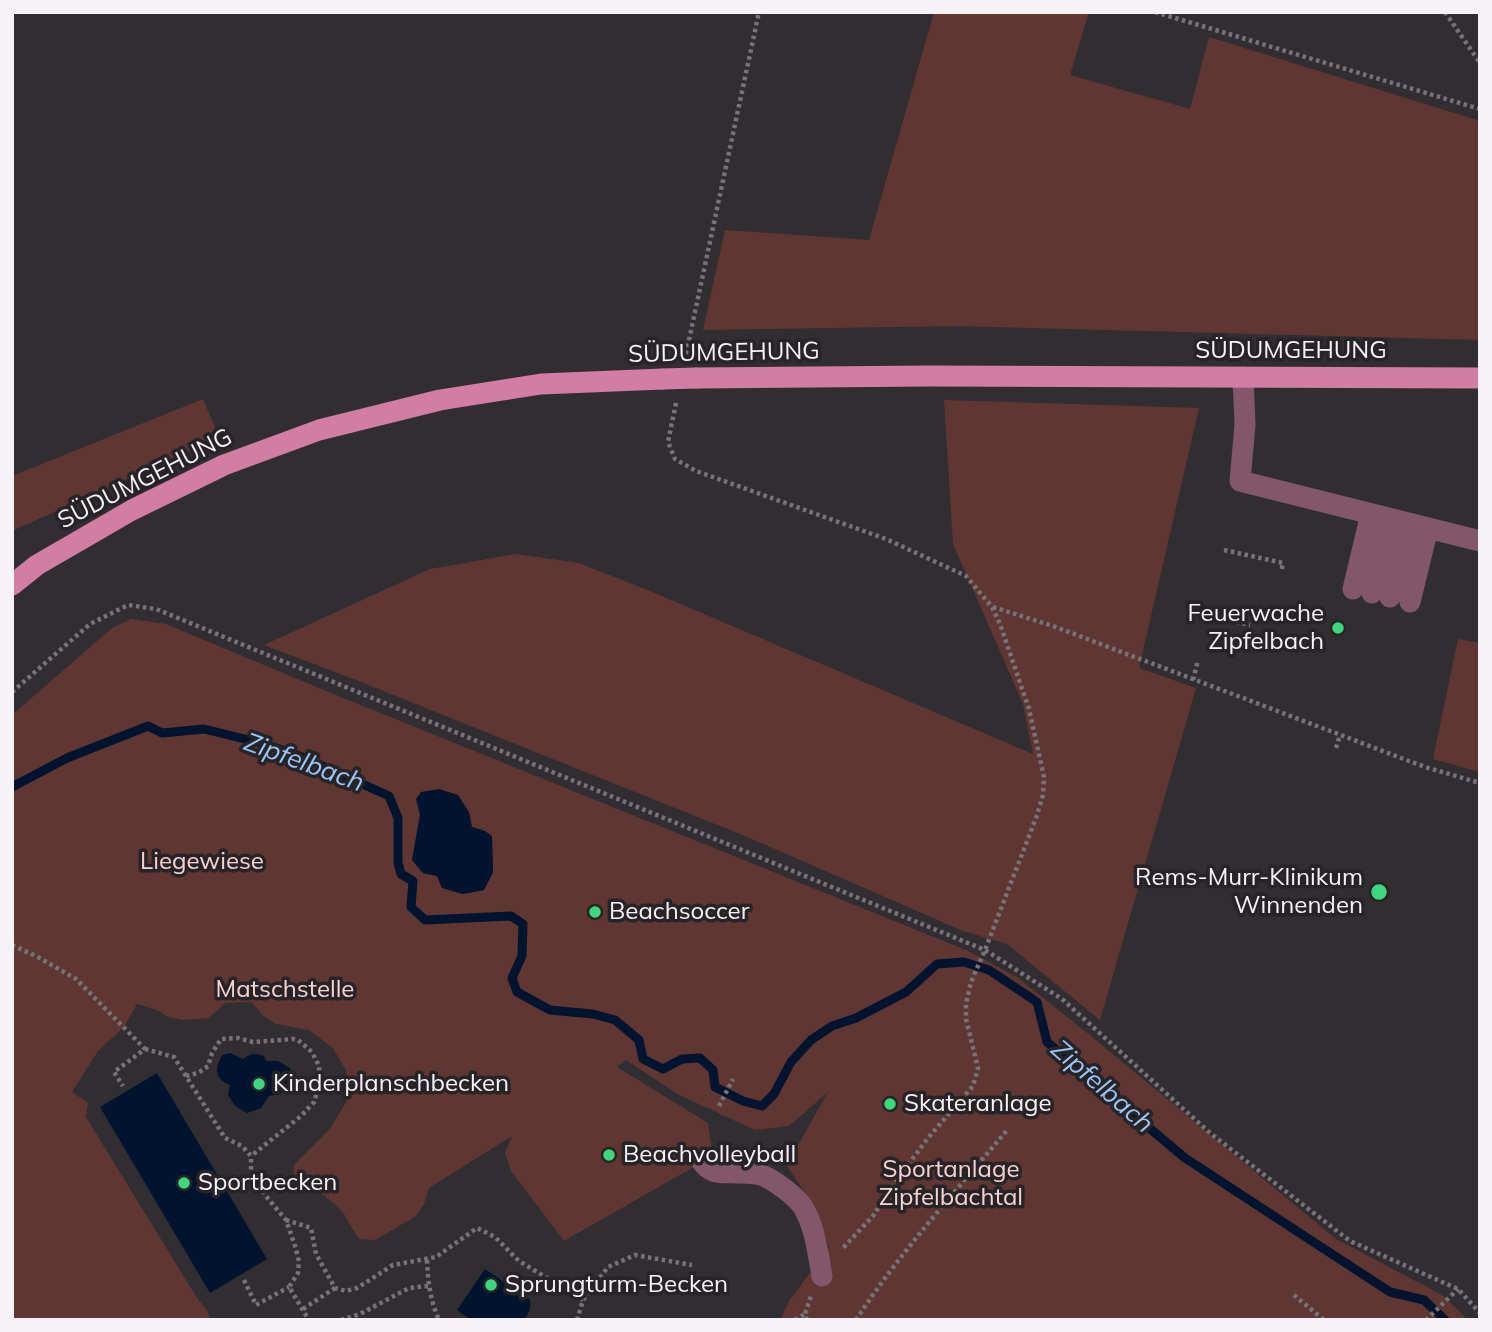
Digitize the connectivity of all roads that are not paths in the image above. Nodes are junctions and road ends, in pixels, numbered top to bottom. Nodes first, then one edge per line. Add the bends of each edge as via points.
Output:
1 (1243, 377) junction
2 (1480, 378) edge
3 (1399, 521) junction
4 (1480, 541) edge
5 (37, 565) junction
6 (12, 572) edge
7 (12, 585) edge
8 (702, 1162) dead end
9 (822, 1276) road end

1 - 2 main road, SÜDUMGEHUNG
1 - 3 street via 1240,481
1 - 5 main road, SÜDUMGEHUNG, bridge via 696,378 541,384 440,400 319,430 224,465 131,510
3 - 3 street via 1381,595
3 - 4 street
5 - 6 street
5 - 7 main road, SÜDUMGEHUNG
8 - 9 street via 714,1172 763,1175 803,1206 815,1236

